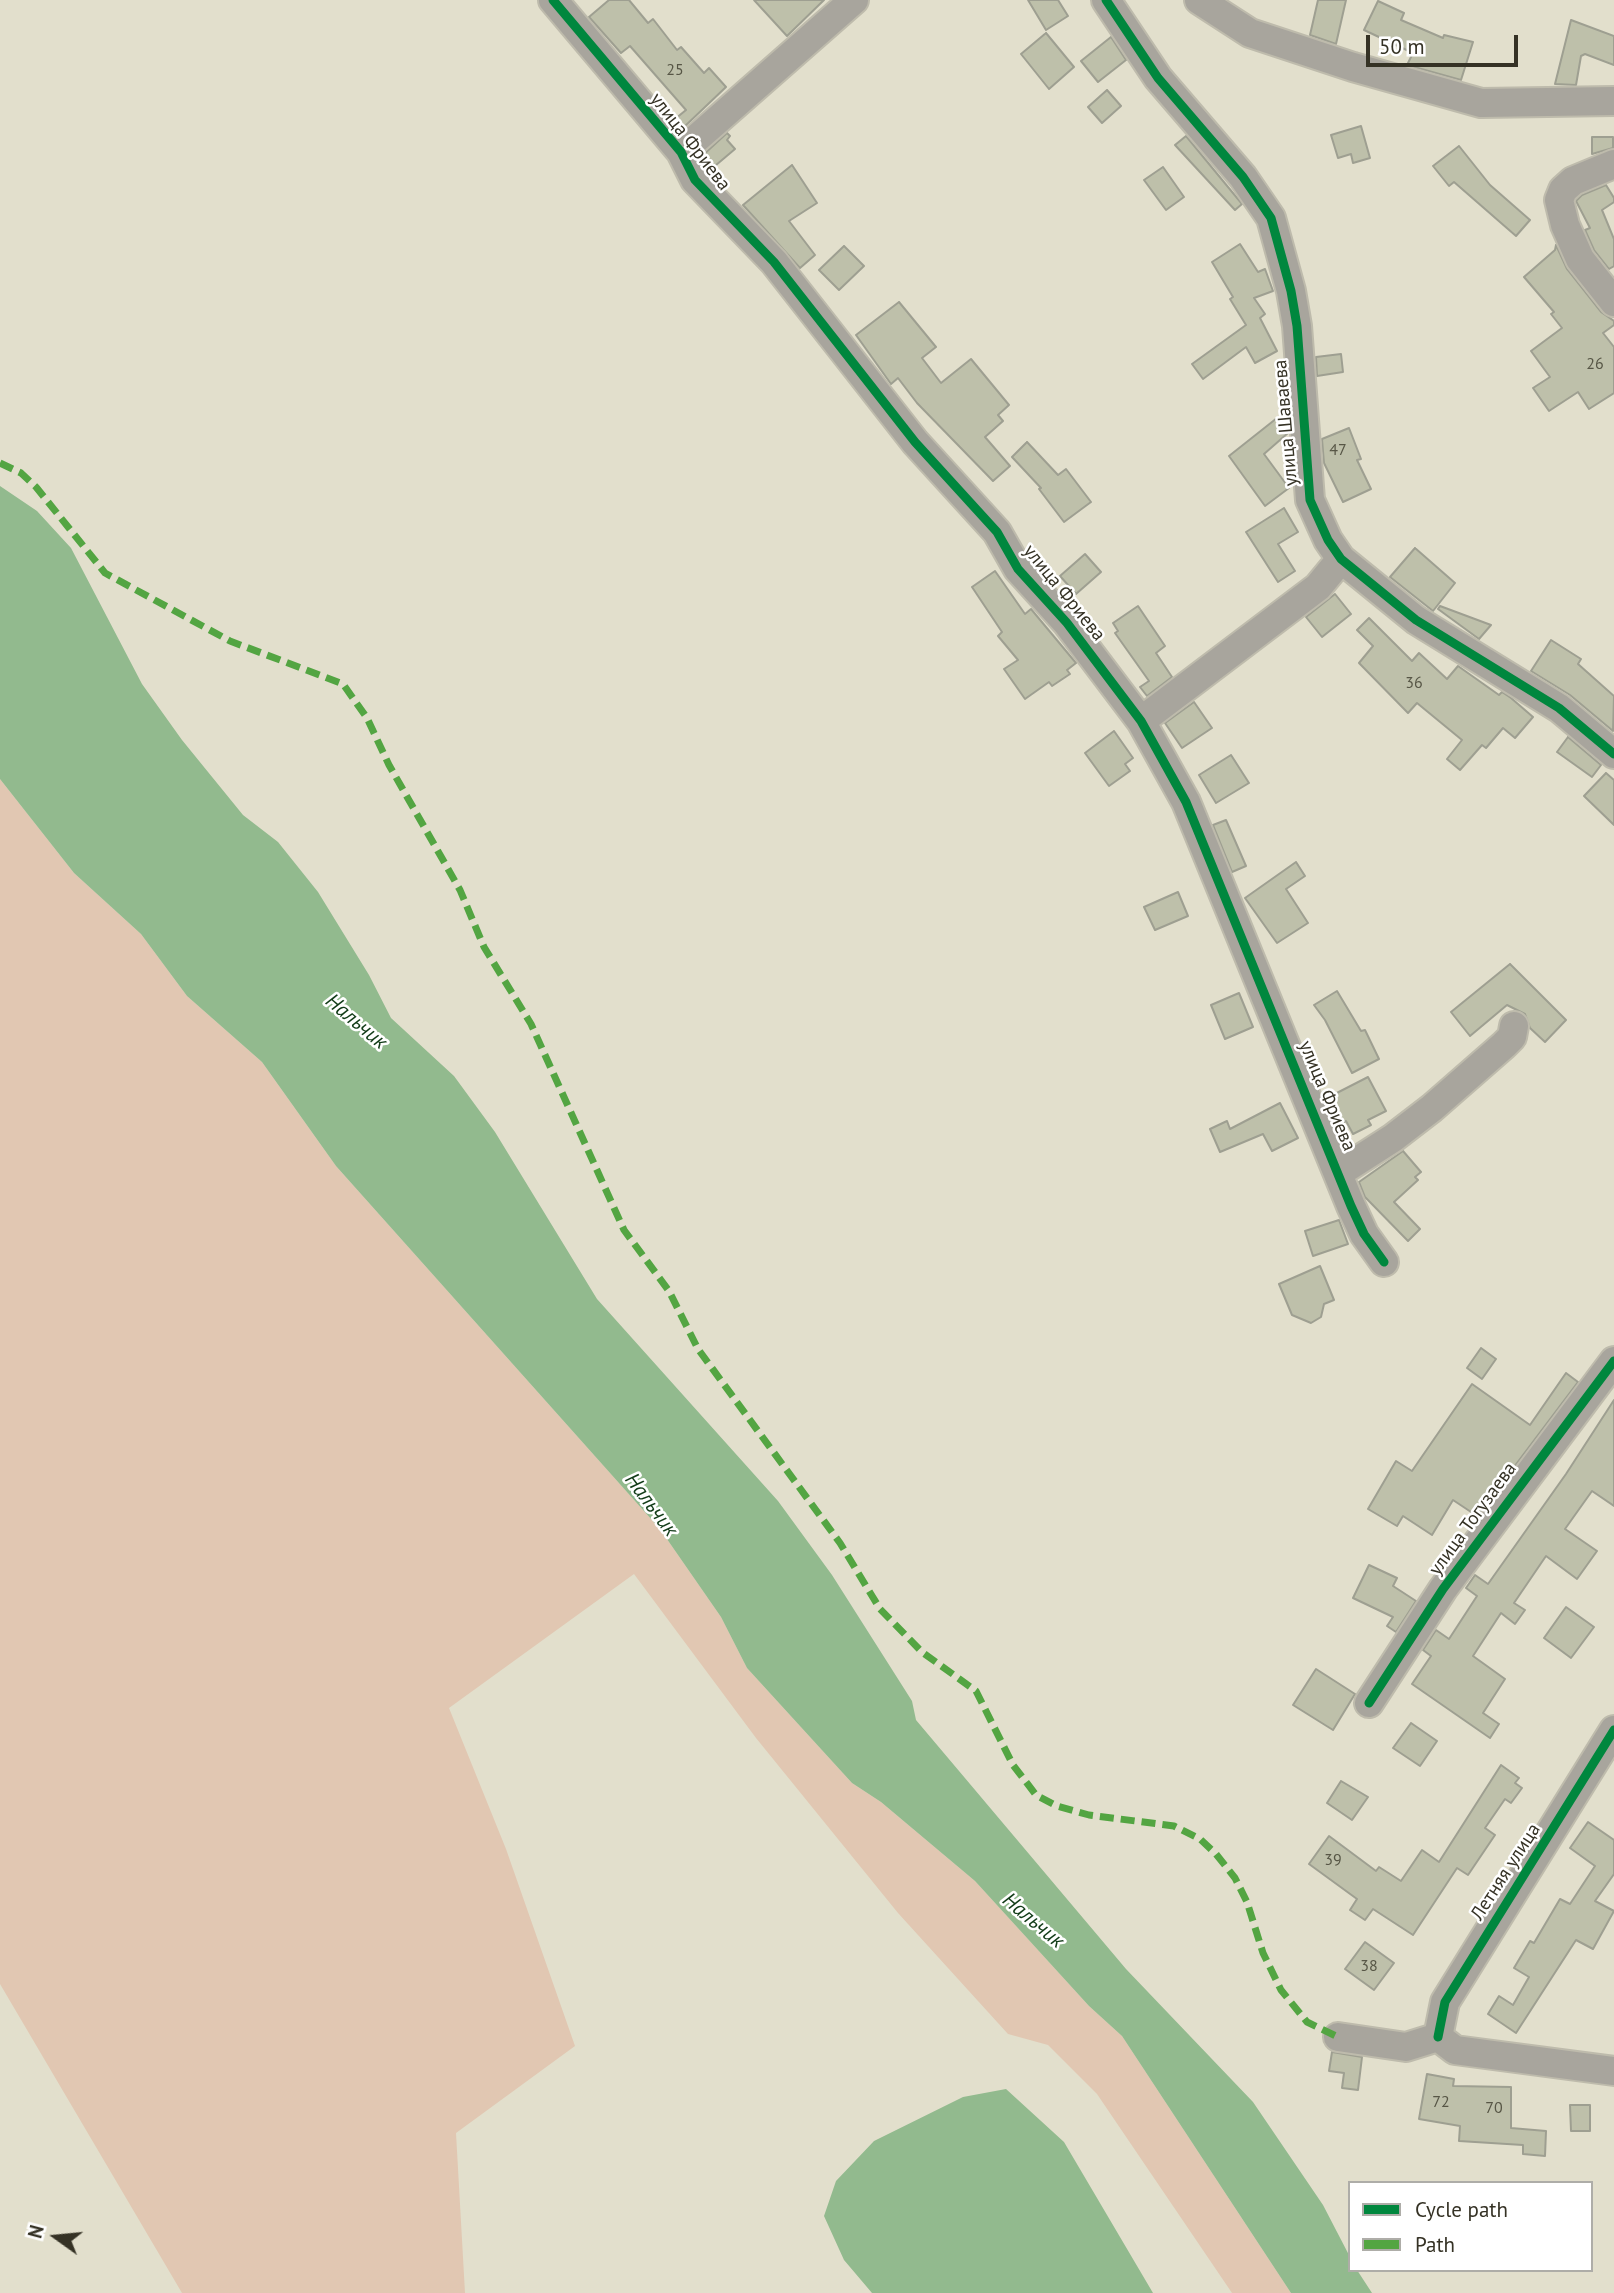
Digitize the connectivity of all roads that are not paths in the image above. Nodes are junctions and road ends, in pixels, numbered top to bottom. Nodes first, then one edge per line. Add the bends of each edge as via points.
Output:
1 (553, 0) edge
2 (855, 0) edge
3 (1106, 0) edge
4 (1199, 0) edge
5 (1614, 101) edge
6 (681, 152) junction
7 (1614, 164) edge
8 (1614, 302) edge
9 (1341, 559) junction
10 (1141, 721) junction
11 (1614, 754) edge
12 (1514, 1026) dead end
13 (1340, 1172) junction
14 (1384, 1262) dead end
15 (1614, 1361) edge
16 (1369, 1703) dead end
17 (1614, 1730) edge
18 (1338, 2037) dead end
19 (1438, 2038) junction
20 (1614, 2071) edge

1 - 6 street, улица Фриева
2 - 6 street
3 - 9 street, улица Шаваева via 1158,78 1243,177 1271,218 1297,326 1310,500
4 - 5 street via 1251,33 1481,103
6 - 10 street, улица Фриева via 695,180 774,262 915,442 997,531 1018,569 1067,623
7 - 8 street via 1573,181 1559,200 1580,259
9 - 10 street via 1318,587
9 - 11 street, улица Шаваева via 1416,620 1559,708
10 - 13 street, улица Фриева via 1186,802
12 - 13 street via 1504,1045 1432,1108
13 - 14 street, улица Фриева via 1364,1234
15 - 16 street, улица Тогузаева via 1443,1590
17 - 19 street, Летняя улица via 1445,2002
18 - 19 street via 1406,2047
19 - 20 street via 1455,2050

